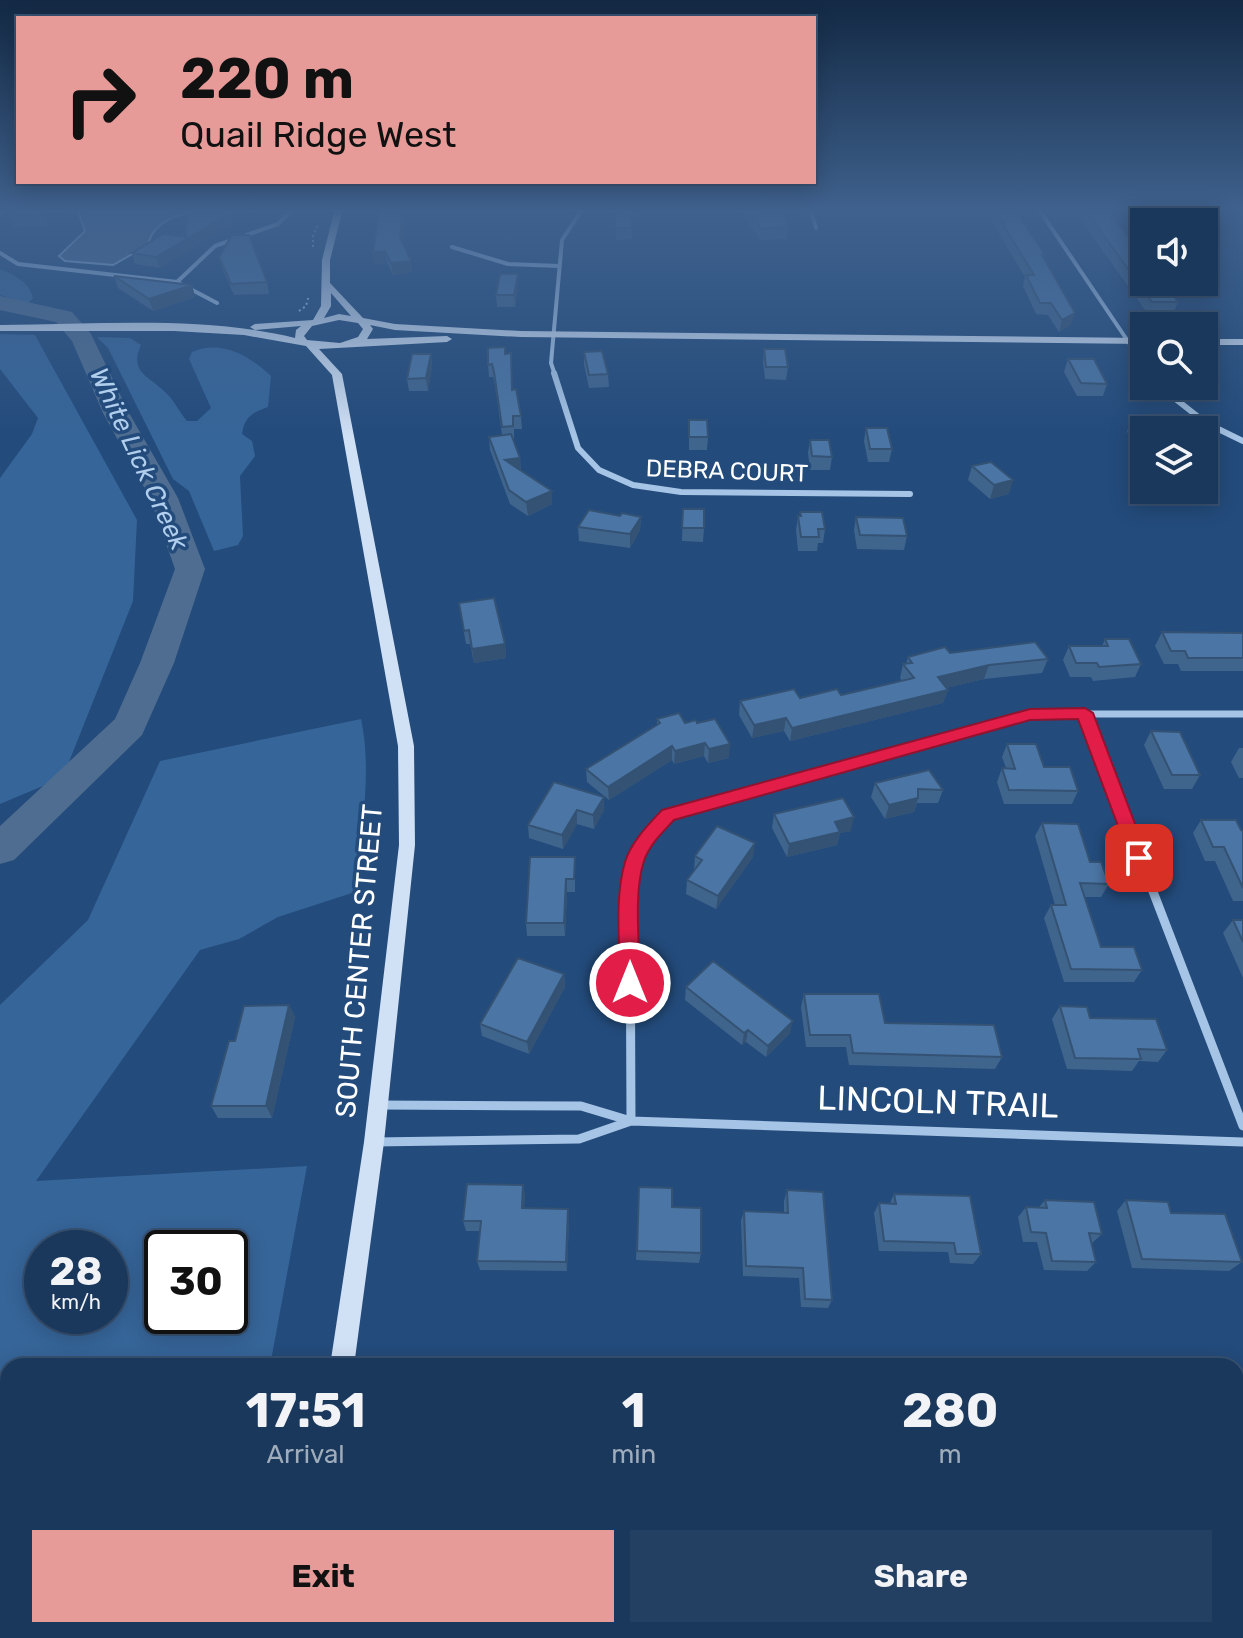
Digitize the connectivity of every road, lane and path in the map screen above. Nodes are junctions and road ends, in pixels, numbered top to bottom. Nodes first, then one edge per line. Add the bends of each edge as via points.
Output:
1 (182, 284) edge
2 (557, 284) edge
3 (1090, 284) edge
4 (328, 285) joint
5 (309, 295) dead end
6 (217, 303) dead end
7 (298, 312) dead end
8 (316, 321) junction
9 (361, 322) junction
10 (0, 328) edge
11 (209, 331) junction
12 (521, 334) junction
13 (553, 334) junction
14 (1128, 341) junction
15 (1218, 342) edge
16 (1243, 342) edge
17 (353, 343) junction
18 (307, 344) junction
19 (1130, 344) edge
20 (337, 374) junction
21 (1177, 400) edge
22 (1243, 441) edge
23 (910, 494) dead end
24 (1085, 713) junction
25 (1243, 714) edge
26 (378, 1105) junction
27 (631, 1121) junction
28 (1243, 1126) edge
29 (374, 1142) junction
30 (1243, 1142) edge
31 (343, 1358) edge

1 - 6 street
2 - 13 street, DEBRA COURT
3 - 14 street
4 - 8 main road via 326,306
4 - 9 main road
5 - 7 path
8 - 9 main road via 339,317
8 - 11 main road
8 - 18 main road via 299,333
9 - 12 main road
9 - 17 main road via 368,332
10 - 11 main road
11 - 18 main road
12 - 13 main road
12 - 17 main road
13 - 14 main road
13 - 23 street, DEBRA COURT via 552,371 578,448 609,477 681,492
14 - 19 street
15 - 16 main road
17 - 18 main road via 330,348
17 - 20 main road
18 - 20 main road
20 - 26 main road, SOUTH CENTER STREET via 406,746 407,845
21 - 22 street via 1206,423
24 - 25 street
24 - 27 street via 1030,714 668,815 635,860 630,884
24 - 28 street
26 - 27 street, LINCOLN TRAIL via 581,1106
26 - 29 main road, SOUTH CENTER STREET
27 - 29 street, LINCOLN TRAIL via 579,1139
27 - 30 street, LINCOLN TRAIL
29 - 31 main road, SOUTH CENTER STREET

